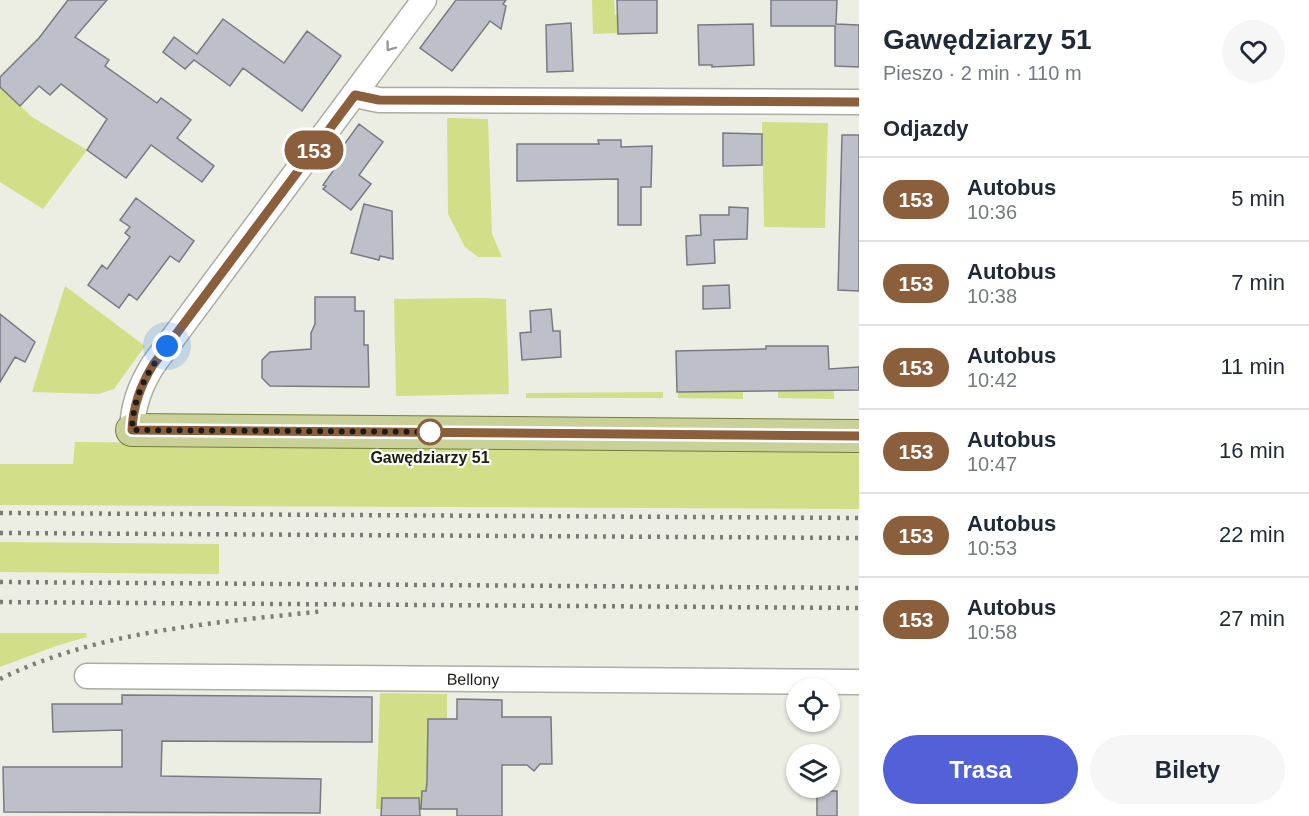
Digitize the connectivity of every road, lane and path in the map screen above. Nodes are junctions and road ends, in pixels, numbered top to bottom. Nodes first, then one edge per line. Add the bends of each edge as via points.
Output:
1 (424, 0) edge
2 (355, 95) junction
3 (859, 102) edge
4 (132, 430) joint
5 (859, 436) edge
6 (87, 676) dead end
7 (859, 682) edge

1 -> 2 street
2 - 3 street via 379,100
2 - 4 street via 153,365 139,390
4 - 5 main road
6 - 7 street, Bellony

